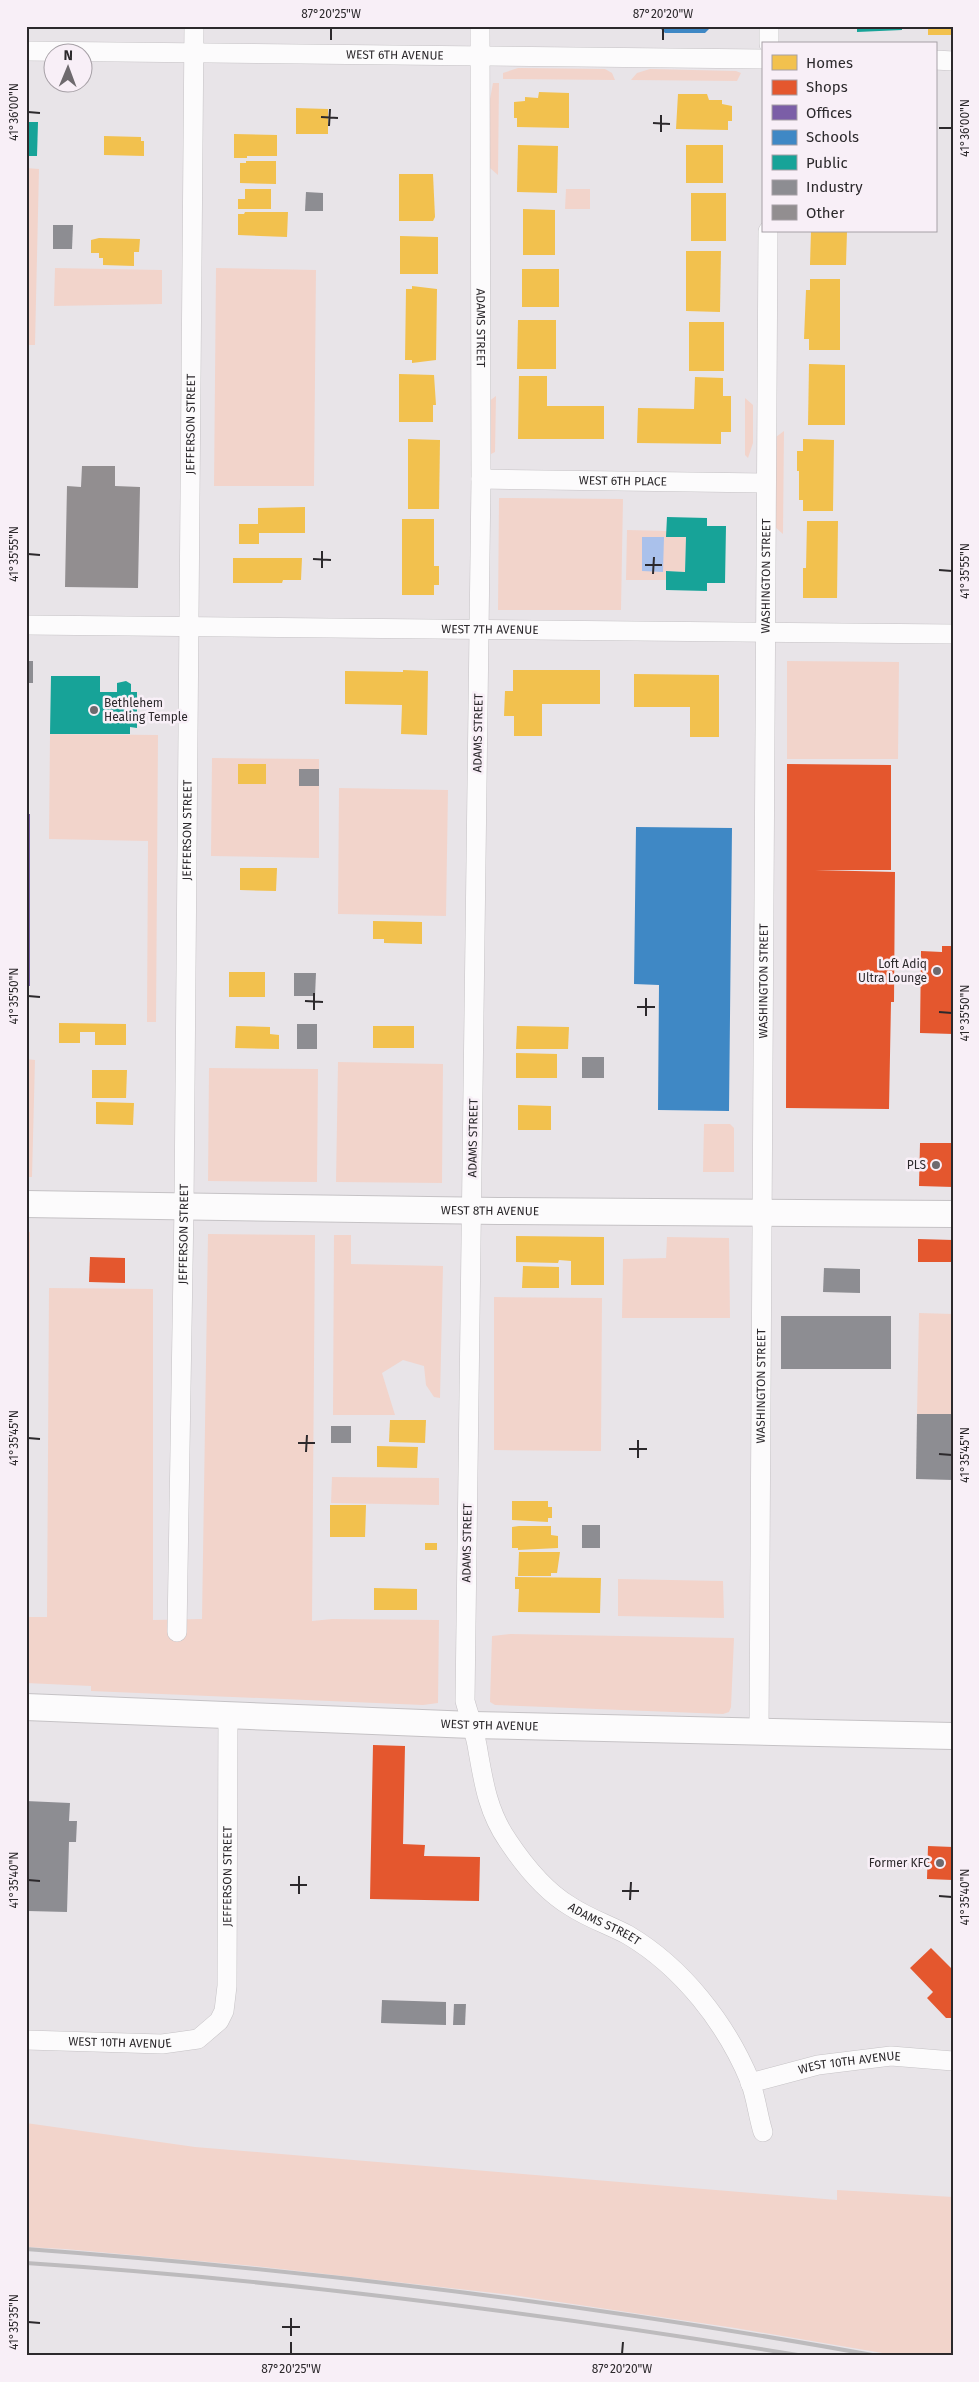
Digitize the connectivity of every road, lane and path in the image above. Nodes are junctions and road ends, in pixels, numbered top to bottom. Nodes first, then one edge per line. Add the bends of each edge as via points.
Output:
1 (194, 26) edge
2 (480, 26) edge
3 (769, 26) edge
4 (768, 42) edge
5 (26, 51) edge
6 (194, 53) junction
7 (480, 56) junction
8 (762, 59) edge
9 (936, 60) edge
10 (953, 60) edge
11 (768, 232) edge
12 (481, 479) junction
13 (766, 483) junction
14 (26, 625) edge
15 (189, 627) junction
16 (480, 630) junction
17 (765, 632) junction
18 (953, 634) edge
19 (26, 1204) edge
20 (184, 1206) junction
21 (472, 1210) junction
22 (762, 1214) junction
23 (953, 1214) edge
24 (177, 1632) dead end
25 (26, 1708) edge
26 (228, 1715) junction
27 (472, 1725) junction
28 (759, 1731) junction
29 (953, 1736) edge
30 (209, 2031) joint
31 (26, 2040) edge
32 (953, 2061) edge
33 (750, 2082) junction
34 (763, 2132) dead end

1 - 6 street, JEFFERSON STREET
2 - 7 street, ADAMS STREET
3 - 4 street
5 - 6 street, WEST 6TH AVENUE
6 - 7 street, WEST 6TH AVENUE
6 - 15 street, JEFFERSON STREET
7 - 8 street, WEST 6TH AVENUE
7 - 12 street, ADAMS STREET
9 - 10 street
11 - 13 street, WASHINGTON STREET
12 - 13 street, WEST 6TH PLACE
12 - 16 street, ADAMS STREET
13 - 17 street, WASHINGTON STREET
14 - 15 street, WEST 7TH AVENUE
15 - 16 street, WEST 7TH AVENUE
15 - 20 street, JEFFERSON STREET
16 - 17 street, WEST 7TH AVENUE
16 - 21 street, ADAMS STREET
17 - 18 street, WEST 7TH AVENUE
17 - 22 street, WASHINGTON STREET
19 - 20 street, WEST 8TH AVENUE
20 - 21 street, WEST 8TH AVENUE
20 - 24 street, JEFFERSON STREET
21 - 22 street, WEST 8TH AVENUE
21 - 27 street, ADAMS STREET via 465,1701
22 - 23 street, WEST 8TH AVENUE
22 - 28 street, WASHINGTON STREET
25 - 26 street, WEST 9TH AVENUE
26 - 27 street, WEST 9TH AVENUE
26 - 30 street, JEFFERSON STREET via 227,1986 224,2011
27 - 28 street, WEST 9TH AVENUE
27 - 33 street, ADAMS STREET via 488,1806 523,1862 546,1887 570,1906 628,1936 671,1968 718,2022
28 - 29 street, WEST 9TH AVENUE
30 - 31 street, WEST 10TH AVENUE via 198,2038 173,2044
32 - 33 street, WEST 10TH AVENUE via 891,2056 818,2065
33 - 34 street, ADAMS STREET

